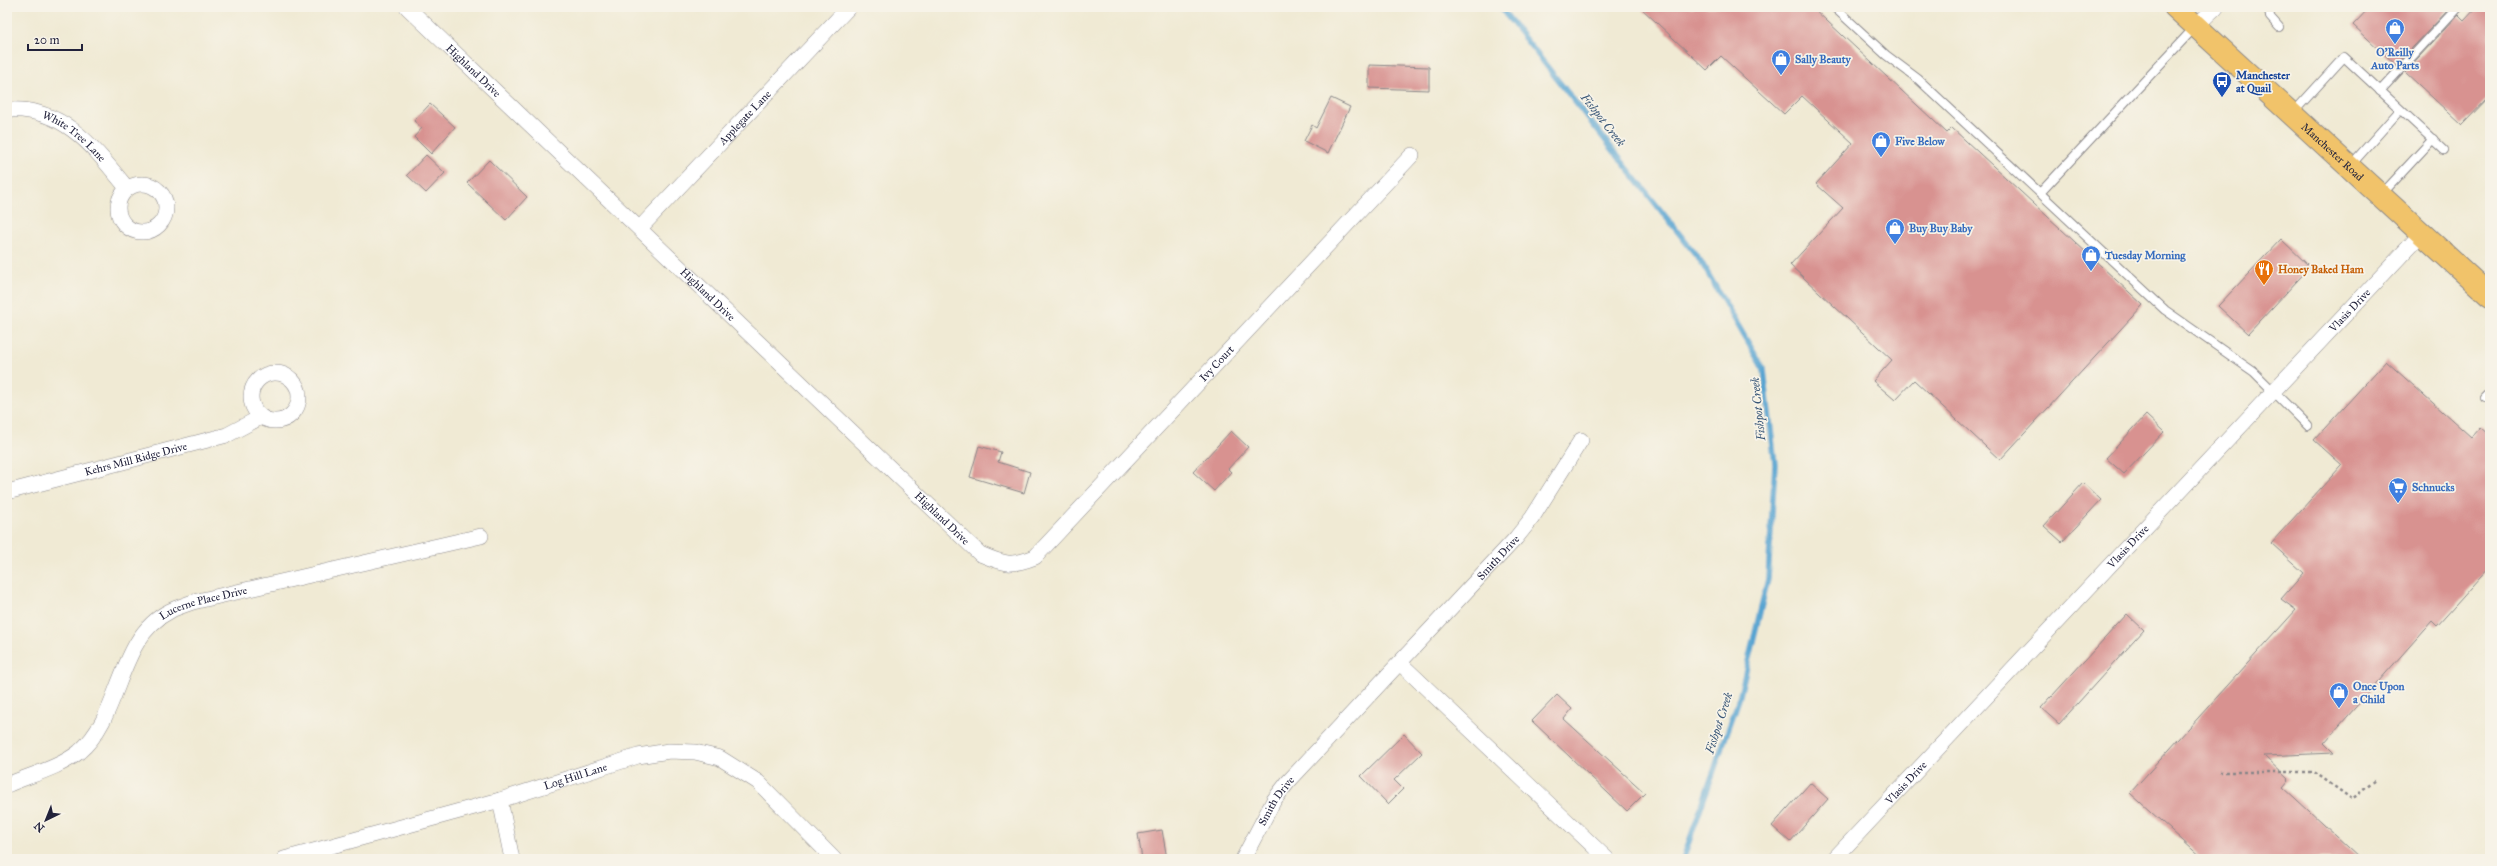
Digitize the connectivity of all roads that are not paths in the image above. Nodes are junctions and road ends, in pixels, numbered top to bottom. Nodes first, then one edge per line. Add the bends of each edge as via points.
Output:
1 (407, 7) edge
2 (849, 7) edge
3 (1834, 7) edge
4 (2175, 7) edge
5 (2216, 7) edge
6 (2269, 7) edge
7 (2458, 7) edge
8 (2196, 26) junction
9 (2279, 27) dead end
10 (2380, 91) junction
11 (7, 110) edge
12 (2400, 110) junction
13 (2292, 114) junction
14 (2433, 139) junction
15 (2444, 150) dead end
16 (1412, 156) dead end
17 (2350, 167) junction
18 (127, 188) dead end
19 (2040, 193) junction
20 (2381, 195) junction
21 (640, 227) junction
22 (2422, 233) junction
23 (2490, 296) edge
24 (2274, 391) junction
25 (261, 416) dead end
26 (2308, 426) dead end
27 (1581, 440) dead end
28 (7, 492) edge
29 (481, 536) dead end
30 (1017, 564) joint
31 (1401, 664) junction
32 (7, 785) edge
33 (500, 800) junction
34 (284, 859) edge
35 (512, 859) edge
36 (834, 859) edge
37 (1243, 859) edge
38 (1607, 859) edge
39 (1834, 859) edge

1 - 21 street, Highland Drive
2 - 21 street, Applegate Lane
3 - 19 lane via 1886,55 1918,79
4 - 8 highway, Manchester Road
5 - 8 street
6 - 9 lane via 2270,17
7 - 10 lane
8 - 13 highway, Manchester Road
8 - 19 lane
10 - 12 lane
10 - 13 lane via 2344,57
11 - 18 street, White Tree Lane via 30,111 68,125 90,143
12 - 14 lane
12 - 17 lane
13 - 17 highway, Manchester Road
14 - 15 lane
14 - 20 lane
16 - 30 street, Ivy Court via 1035,557
17 - 20 highway, Manchester Road
19 - 24 lane via 2165,310 2254,372
20 - 22 highway, Manchester Road
21 - 30 street, Highland Drive via 980,554 999,562
22 - 23 highway, Manchester Road
22 - 24 street, Vlasis Drive
24 - 26 lane
24 - 39 street, Vlasis Drive
25 - 28 street, Kehrs Mill Ridge Drive via 227,435
27 - 31 street, Smith Drive via 1520,533
29 - 32 street, Lucerne Place Drive via 193,602 169,611 149,627 134,647 99,727 79,752 52,767
31 - 37 street, Smith Drive via 1288,782 1274,800
31 - 38 street
33 - 34 street, Log Hill Lane
33 - 35 street
33 - 36 street, Log Hill Lane via 638,756 669,751 695,752 720,758 758,782

